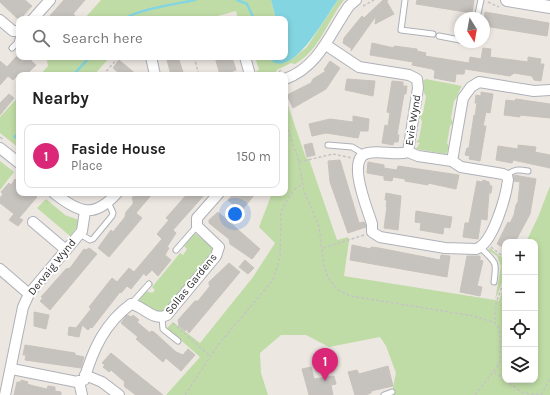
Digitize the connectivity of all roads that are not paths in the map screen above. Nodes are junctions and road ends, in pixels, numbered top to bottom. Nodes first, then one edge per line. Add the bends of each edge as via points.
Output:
1 (50, 0) edge
2 (356, 0) edge
3 (404, 0) edge
4 (480, 0) edge
5 (507, 0) edge
6 (550, 7) edge
7 (478, 12) edge
8 (36, 16) edge
9 (0, 20) edge
10 (16, 31) edge
11 (433, 34) dead end
12 (440, 36) dead end
13 (454, 39) edge
14 (16, 43) edge
15 (326, 45) junction
16 (12, 48) dead end
17 (152, 60) edge
18 (246, 60) edge
19 (154, 72) edge
20 (249, 72) edge
21 (288, 73) edge
22 (550, 90) edge
23 (328, 145) dead end
24 (0, 148) edge
25 (408, 152) junction
26 (362, 157) junction
27 (16, 161) edge
28 (452, 162) junction
29 (528, 171) dead end
30 (506, 176) junction
31 (58, 196) edge
32 (114, 196) edge
33 (217, 196) edge
34 (108, 202) junction
35 (85, 211) junction
36 (33, 222) dead end
37 (197, 226) junction
38 (80, 234) junction
39 (483, 245) junction
40 (66, 250) junction
41 (176, 250) dead end
42 (1, 271) edge
43 (494, 282) dead end
44 (149, 284) dead end
45 (29, 294) junction
46 (131, 304) junction
47 (163, 317) junction
48 (178, 341) dead end
49 (7, 374) edge
50 (82, 378) junction
51 (392, 392) dead end
52 (5, 395) edge
53 (82, 395) edge
54 (119, 395) edge
55 (384, 395) edge

1 - 8 street
2 - 15 street via 349,6
3 - 11 lane via 401,30
4 - 7 lane
5 - 6 street
9 - 10 street
12 - 13 lane
14 - 16 lane
15 - 21 street via 316,58 300,71
15 - 25 street, Evie Wynd via 359,67 409,74 417,80
17 - 19 street
18 - 20 street
22 - 28 street via 534,91 484,83 475,84 463,98
23 - 26 lane via 352,147
24 - 27 street
25 - 26 street via 369,152
25 - 28 street, Evie Wynd
26 - 39 street via 356,170 372,232 380,237 445,248 470,249
28 - 30 street, Evie Wynd via 461,167
29 - 30 lane via 512,170
30 - 39 street via 508,180 502,210
31 - 35 street via 74,208
32 - 34 street
33 - 37 street via 197,218
34 - 35 street via 99,209
34 - 38 lane via 112,216 93,239 90,240
35 - 38 street, Dervaig Wynd via 84,226
36 - 40 street
37 - 41 lane
37 - 47 street, Sollas Gardens via 219,247 216,256
38 - 40 street, Dervaig Wynd
39 - 43 lane via 496,265
40 - 45 street, Dervaig Wynd
42 - 45 street
44 - 46 lane
45 - 49 street, Dervaig Wynd via 23,307
46 - 47 street, Sollas Gardens via 156,317
46 - 50 street via 121,311 96,343
47 - 48 lane via 163,329
49 - 50 street via 77,382
49 - 52 street, Dervaig Wynd
50 - 53 street
50 - 54 street via 102,382
51 - 55 lane

